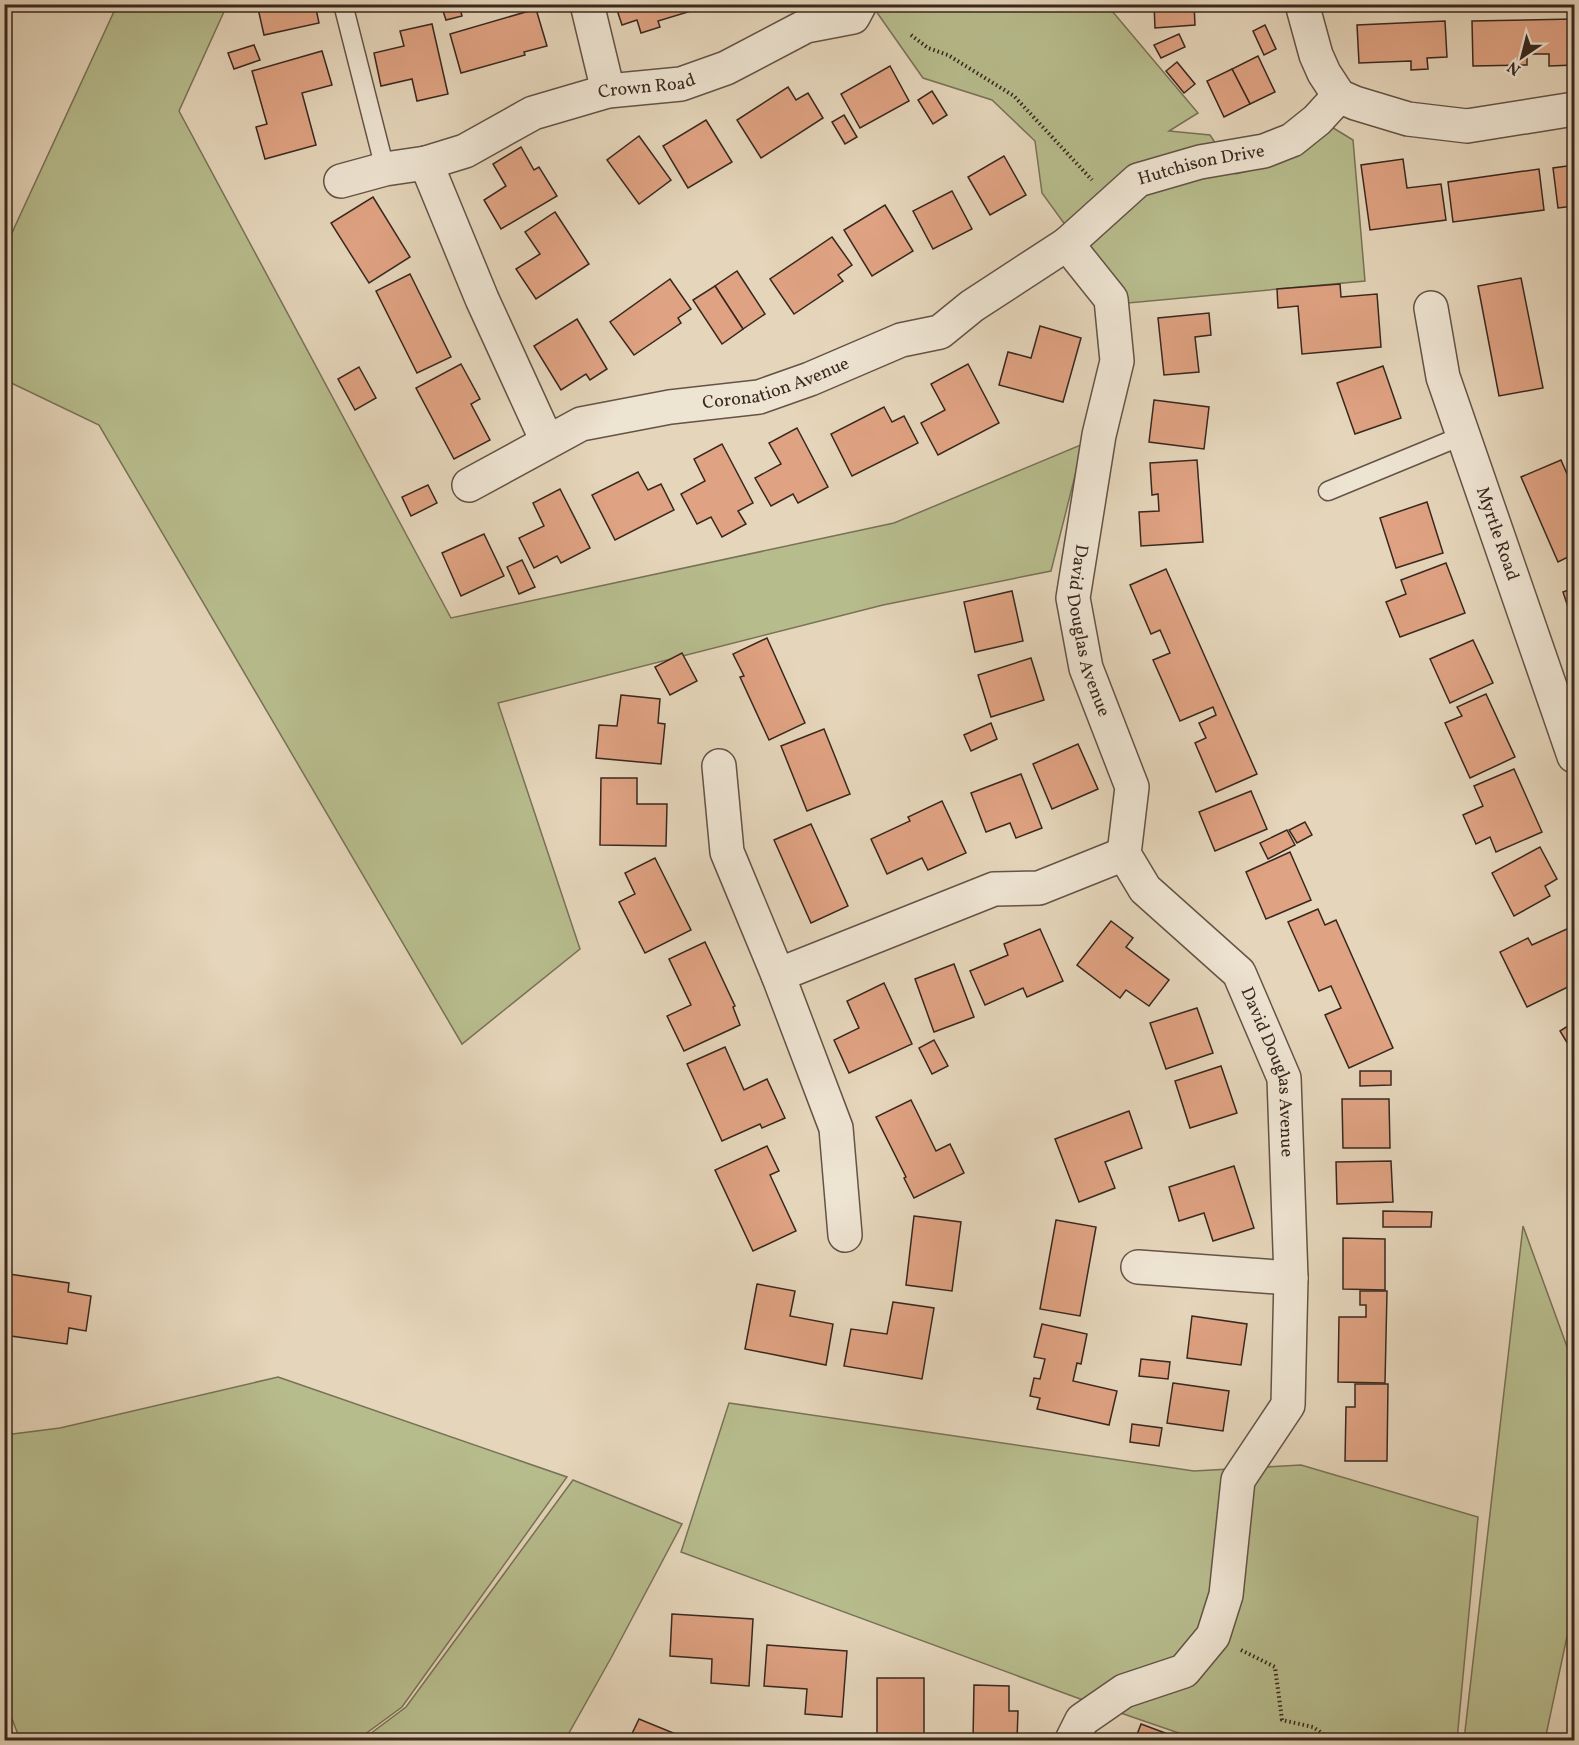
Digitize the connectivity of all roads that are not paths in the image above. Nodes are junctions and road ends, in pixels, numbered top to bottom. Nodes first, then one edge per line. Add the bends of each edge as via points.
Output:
1 (344, 4) edge
2 (587, 4) edge
3 (860, 4) edge
4 (1302, 4) edge
5 (608, 91) junction
6 (1339, 96) junction
7 (1575, 109) edge
8 (426, 163) junction
9 (385, 170) junction
10 (341, 181) dead end
11 (1067, 244) junction
12 (1431, 308) dead end
13 (1464, 435) junction
14 (547, 441) junction
15 (469, 485) dead end
16 (1328, 491) dead end
17 (1575, 756) edge
18 (719, 766) dead end
19 (1124, 854) junction
20 (778, 975) junction
21 (845, 1235) dead end
22 (1138, 1267) dead end
23 (1291, 1278) junction
24 (1072, 1740) edge

1 - 9 lane
2 - 5 street
3 - 5 street, Crown Road via 853,17 806,26 726,68 681,84
4 - 6 street via 1316,55
5 - 8 street, Crown Road via 533,112 465,151
6 - 7 street via 1408,119 1467,126
6 - 11 street, Hutchison Drive via 1292,140 1264,151 1200,162 1138,180
8 - 9 street, Crown Road
8 - 14 street
9 - 10 street, Crown Road
11 - 14 street, Coronation Avenue via 972,306 940,332 901,340 759,397 631,413 581,424
11 - 19 street, David Douglas Avenue via 1111,299 1117,361 1099,435 1073,598 1086,668 1132,788
12 - 13 street, Myrtle Road via 1443,377
13 - 16 lane
13 - 17 street, Myrtle Road
14 - 15 street, Coronation Avenue
18 - 20 street via 727,852
19 - 20 street via 1039,888 994,889
19 - 23 street, David Douglas Avenue via 1145,889 1239,973 1284,1078
20 - 21 street via 836,1128
22 - 23 street
23 - 24 street, David Douglas Avenue via 1288,1405 1238,1480 1226,1595 1213,1636 1184,1671 1124,1691 1082,1720

